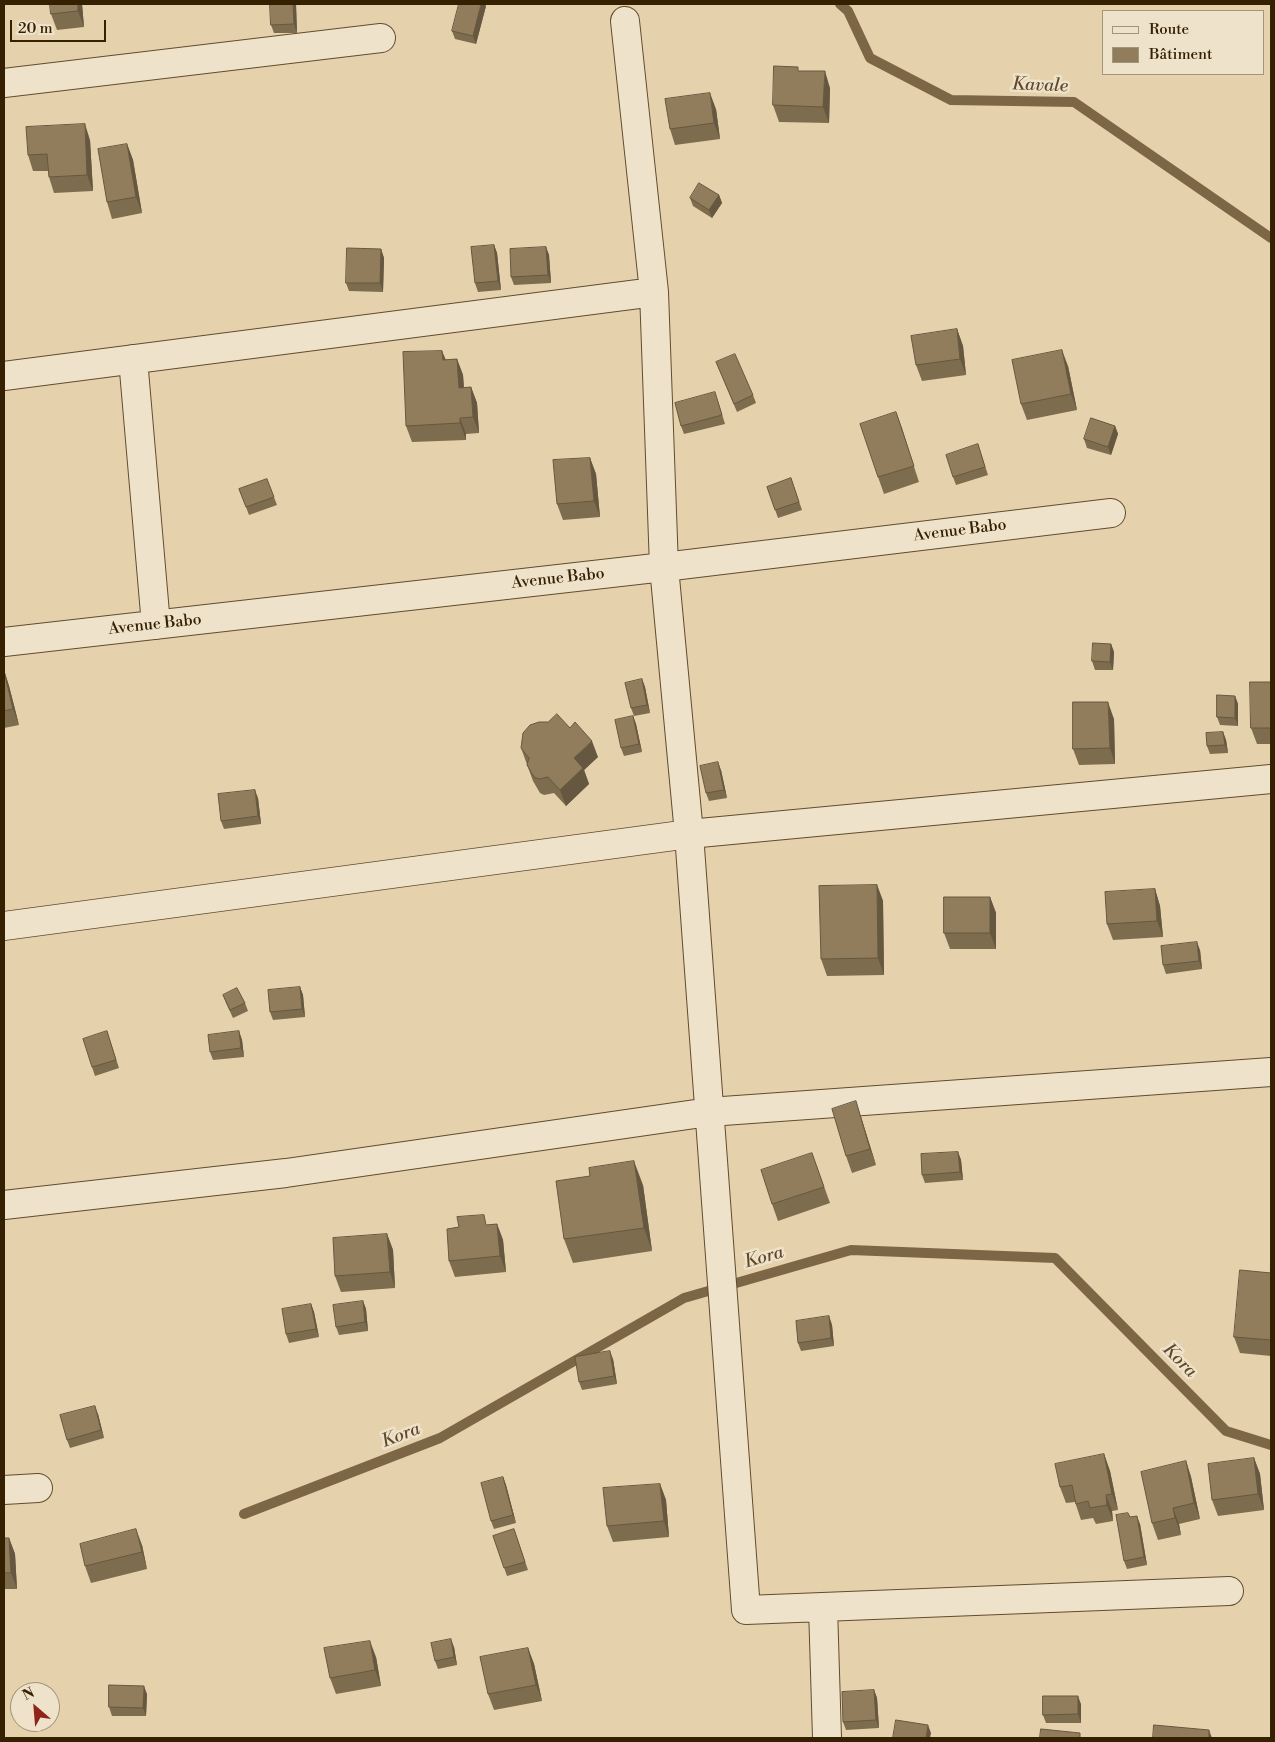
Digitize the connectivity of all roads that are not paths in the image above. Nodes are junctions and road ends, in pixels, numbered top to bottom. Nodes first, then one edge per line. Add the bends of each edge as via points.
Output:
1 (625, 21) dead end
2 (382, 38) dead end
3 (4, 83) edge
4 (654, 292) junction
5 (133, 359) junction
6 (4, 376) edge
7 (1111, 513) dead end
8 (664, 567) junction
9 (156, 625) junction
10 (4, 642) edge
11 (1271, 779) edge
12 (689, 834) junction
13 (4, 926) edge
14 (1271, 1072) edge
15 (709, 1112) junction
16 (4, 1205) edge
17 (38, 1488) dead end
18 (4, 1490) edge
19 (1229, 1591) dead end
20 (823, 1607) junction
21 (827, 1738) edge

1 - 4 street
2 - 3 street
4 - 5 street
4 - 8 street
5 - 6 street
5 - 9 street
7 - 8 street, Avenue Babo
8 - 9 street, Avenue Babo
8 - 12 street
9 - 10 street, Avenue Babo
11 - 12 street
12 - 13 street
12 - 15 street
14 - 15 street
15 - 16 street via 286,1173
15 - 20 street via 746,1610
17 - 18 street
19 - 20 street
20 - 21 street

